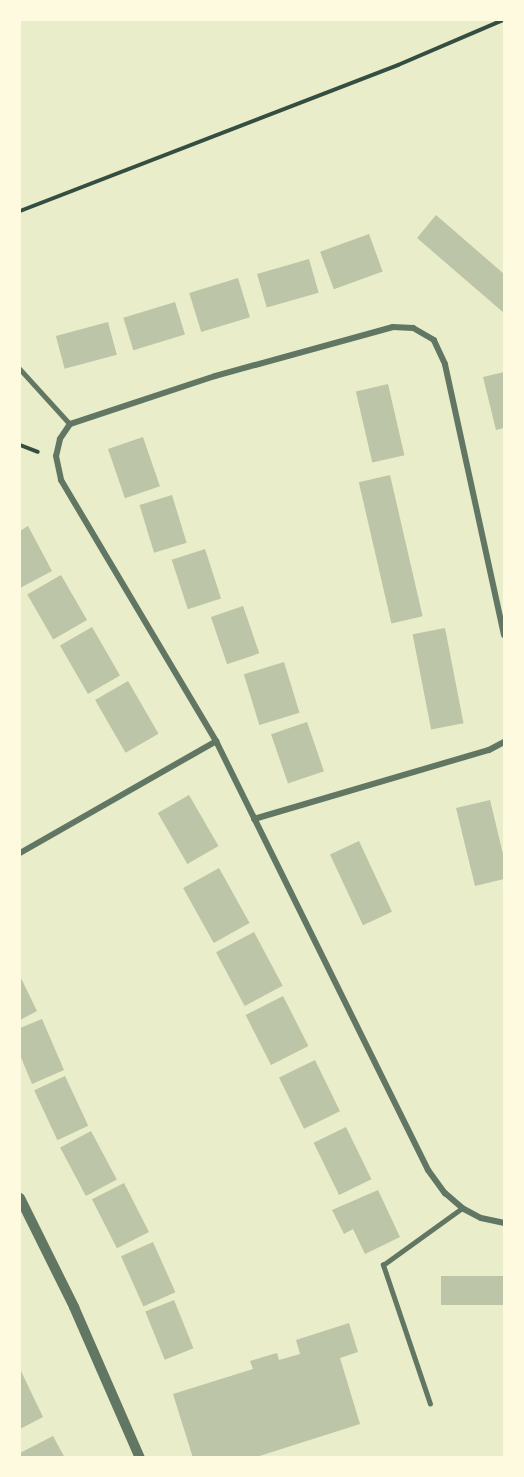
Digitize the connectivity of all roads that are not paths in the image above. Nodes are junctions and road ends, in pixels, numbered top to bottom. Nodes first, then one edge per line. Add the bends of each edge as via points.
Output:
1 (20, 369) edge
2 (70, 424) junction
3 (504, 635) edge
4 (216, 741) junction
5 (504, 741) edge
6 (254, 819) junction
7 (20, 853) edge
8 (20, 1198) edge
9 (462, 1208) junction
10 (504, 1223) edge
11 (430, 1404) dead end
12 (140, 1458) edge

1 - 2 lane
2 - 3 street via 226,373 393,327 413,328 434,340 446,364
2 - 4 street via 60,439 56,456 61,480
4 - 6 street
4 - 7 street
5 - 6 street via 489,750
6 - 9 street via 428,1170
8 - 12 street via 74,1307
9 - 10 street
9 - 11 lane via 383,1265

